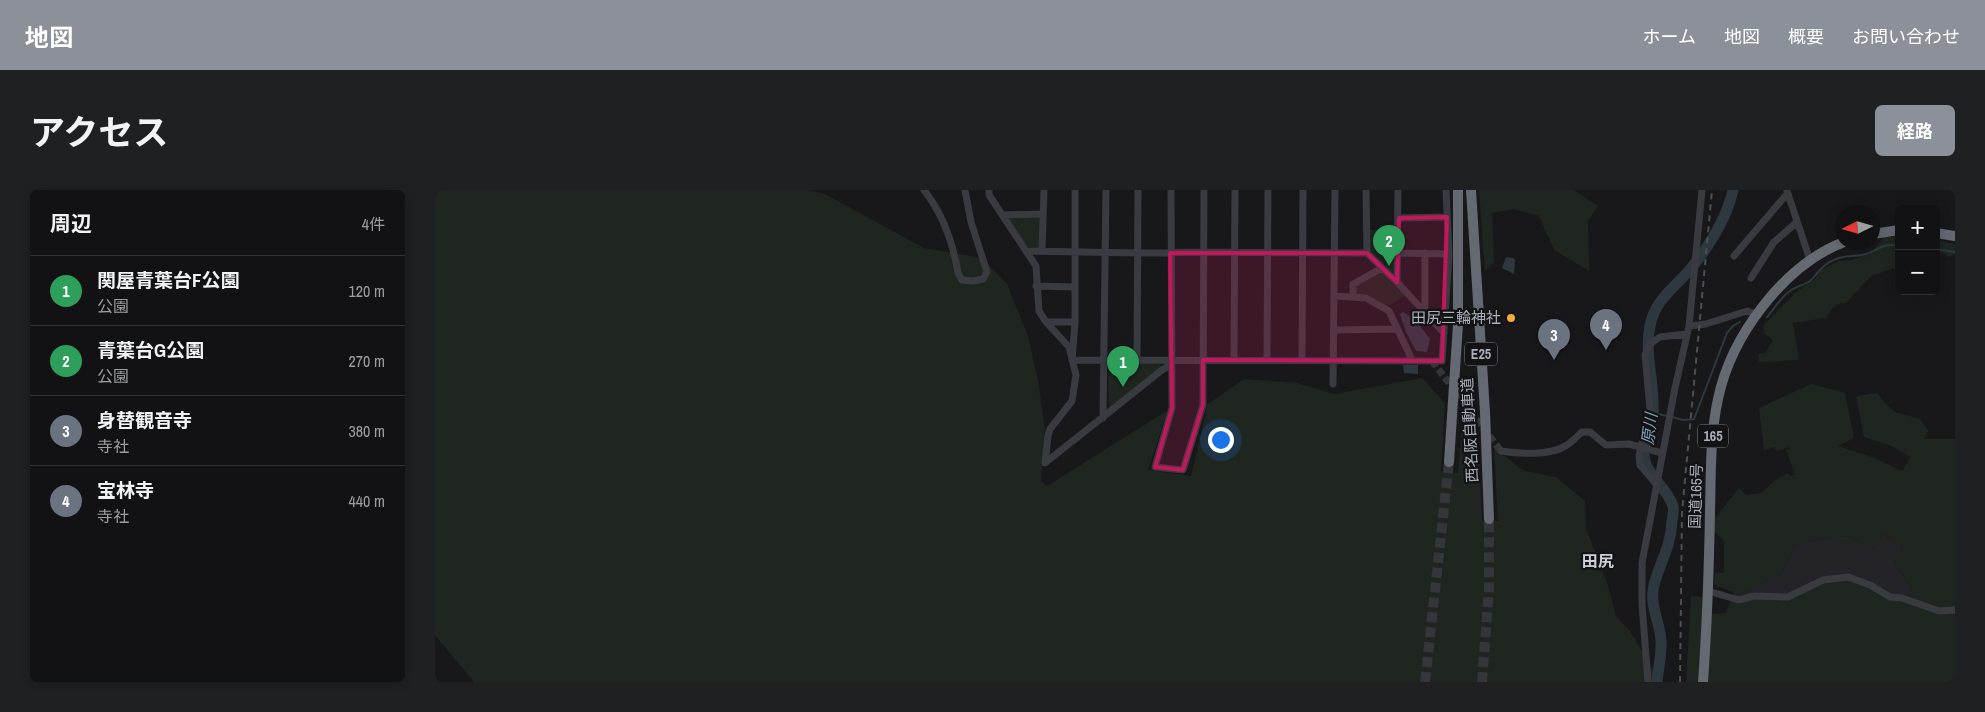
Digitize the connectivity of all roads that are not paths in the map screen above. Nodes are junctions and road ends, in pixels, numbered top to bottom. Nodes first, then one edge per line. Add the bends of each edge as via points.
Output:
1 (924, 190) edge
2 (965, 190) edge
3 (989, 190) edge
4 (1043, 190) edge
5 (1075, 190) edge
6 (1106, 190) edge
7 (1138, 190) edge
8 (1171, 190) edge
9 (1204, 190) edge
10 (1235, 190) edge
11 (1268, 190) edge
12 (1303, 190) edge
13 (1335, 190) edge
14 (1366, 190) edge
15 (1399, 190) edge
16 (1446, 190) edge
17 (1458, 190) edge
18 (1471, 190) edge
19 (1702, 190) edge
20 (1787, 192) edge
21 (1043, 214) junction
22 (1002, 215) junction
23 (1447, 217) junction
24 (1399, 218) junction
25 (1796, 223) junction
26 (1895, 231) edge
27 (1880, 233) edge
28 (1940, 234) edge
29 (1955, 236) edge
30 (1835, 247) edge
31 (1027, 251) junction
32 (1042, 251) junction
33 (1075, 251) junction
34 (1204, 252) junction
35 (1235, 252) junction
36 (1269, 252) junction
37 (1105, 253) junction
38 (1171, 253) junction
39 (1302, 253) junction
40 (1335, 253) junction
41 (1367, 253) junction
42 (1398, 253) junction
43 (1425, 253) junction
44 (1138, 254) junction
45 (1449, 254) junction
46 (1734, 256) dead end
47 (1810, 260) junction
48 (1382, 268) junction
49 (1751, 278) dead end
50 (1397, 282) junction
51 (1036, 286) junction
52 (1075, 287) junction
53 (1335, 296) junction
54 (1353, 297) junction
55 (1425, 313) junction
56 (1758, 315) junction
57 (1046, 322) junction
58 (1075, 322) junction
59 (1689, 326) junction
60 (1397, 329) junction
61 (1334, 330) junction
62 (1444, 333) junction
63 (1687, 334) junction
64 (1104, 359) junction
65 (1137, 359) junction
66 (1073, 360) junction
67 (1203, 360) junction
68 (1234, 360) junction
69 (1267, 360) junction
70 (1302, 360) junction
71 (1334, 360) junction
72 (1412, 360) junction
73 (1170, 363) junction
74 (1333, 384) dead end
75 (1103, 418) junction
76 (1641, 447) junction
77 (1501, 451) dead end
78 (1662, 453) junction
79 (1449, 462) tunnel mouth
80 (1656, 484) junction
81 (1489, 519) tunnel mouth
82 (1708, 591) junction
83 (1955, 610) edge
84 (1648, 682) edge
85 (1703, 682) edge

1 - 2 street via 944,221 958,273 962,280 973,281 983,279 987,272
3 - 22 street
4 - 21 street
5 - 33 street
6 - 37 street
7 - 44 street
8 - 38 street
9 - 34 street
10 - 35 street
11 - 36 street
12 - 39 street
13 - 40 street
14 - 41 street
15 - 24 street
16 - 23 street
17 - 79 highway, 西名阪自動車道 / E25 via 1458,324
18 - 81 highway, 西名阪自動車道 / E25
19 - 59 street
20 - 25 street
20 - 46 street
21 - 22 street
21 - 32 street
22 - 31 street
23 - 24 street
23 - 45 street
24 - 42 street
25 - 47 street
25 - 49 street via 1774,242
26 - 27 highway
28 - 29 highway
30 - 47 highway, 国道165号 / 165
31 - 32 street
31 - 51 street via 1036,266
32 - 33 street
33 - 37 street
33 - 52 street
34 - 35 street
34 - 38 street
34 - 67 street
35 - 36 street
35 - 68 street
36 - 39 street
36 - 69 street
37 - 44 street
37 - 64 street
38 - 44 street
38 - 73 street
39 - 40 street
39 - 70 street
40 - 41 street
40 - 53 street
41 - 48 street
42 - 43 street
42 - 50 street
43 - 45 street
43 - 55 street
44 - 65 street
45 - 62 street
47 - 56 highway, 国道165号 / 165 via 1786,280
48 - 50 street
48 - 54 street via 1353,284
50 - 55 street
51 - 52 street
51 - 57 street via 1039,311
52 - 58 street
53 - 54 street
53 - 61 street
54 - 60 street via 1367,298 1389,311
55 - 62 street
56 - 59 street via 1747,310 1706,324
56 - 82 highway, 国道165号 / 165 via 1739,345 1718,400 1712,454
57 - 58 street
57 - 66 street via 1069,347
58 - 66 street
59 - 63 street
60 - 61 street
60 - 72 street
61 - 71 street
62 - 72 street via 1442,361
63 - 76 street via 1660,337 1650,344 1645,355 1650,409
63 - 78 street
64 - 65 street
64 - 66 street
64 - 75 street
65 - 73 street
66 - 75 street via 1075,392 1072,401 1050,429 1045,463
67 - 68 street
67 - 73 street
67 - 73 street via 1203,405 1183,470 1155,466 1172,408
68 - 69 street
69 - 70 street
70 - 71 street
71 - 72 street
71 - 74 street
73 - 75 street
76 - 77 street via 1606,445 1590,432 1582,432 1567,446 1535,454
76 - 78 street
76 - 80 street via 1640,465
78 - 80 street
80 - 84 street via 1643,562 1642,604
82 - 83 street via 1739,600 1754,596 1788,597 1823,580 1848,577 1890,597 1939,611
82 - 85 highway, 国道165号 / 165

